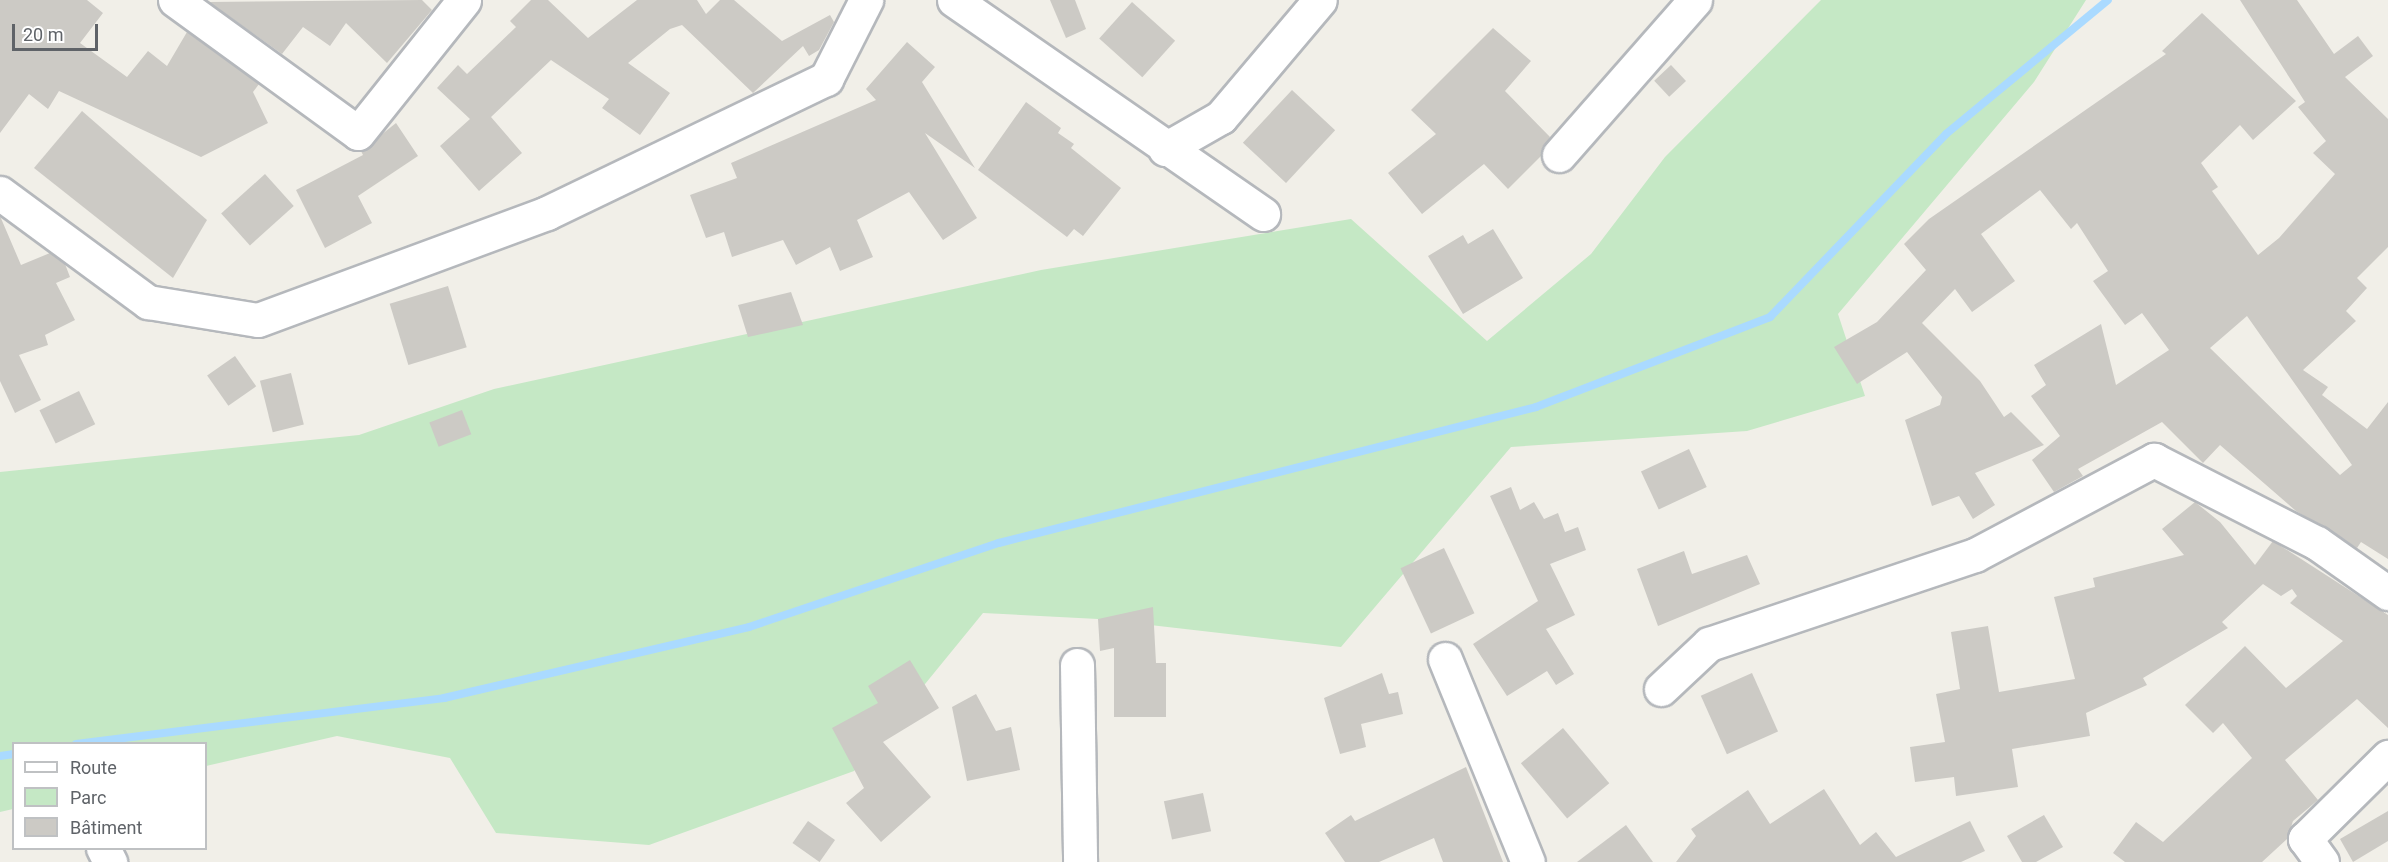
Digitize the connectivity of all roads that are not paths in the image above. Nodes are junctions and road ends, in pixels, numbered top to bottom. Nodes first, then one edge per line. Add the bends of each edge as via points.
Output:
1 (175, 0) edge
2 (464, 0) edge
3 (866, 0) edge
4 (954, 0) edge
5 (1320, 0) edge
6 (1695, 0) edge
7 (1165, 149) junction
8 (1559, 155) dead end
9 (0, 193) edge
10 (1263, 214) dead end
11 (2388, 592) edge
12 (1445, 659) dead end
13 (1077, 665) dead end
14 (1661, 689) dead end
15 (2388, 757) edge
16 (1080, 862) edge
17 (1528, 862) edge
18 (2322, 862) edge

1 - 2 street via 358,133
3 - 9 street via 826,79 547,213 258,320 148,302
4 - 7 street
5 - 7 street via 1221,117
6 - 8 street
7 - 10 street
11 - 14 street via 2317,543 2154,460 1974,555 1709,644
12 - 17 street
13 - 16 street
15 - 18 street via 2306,839

